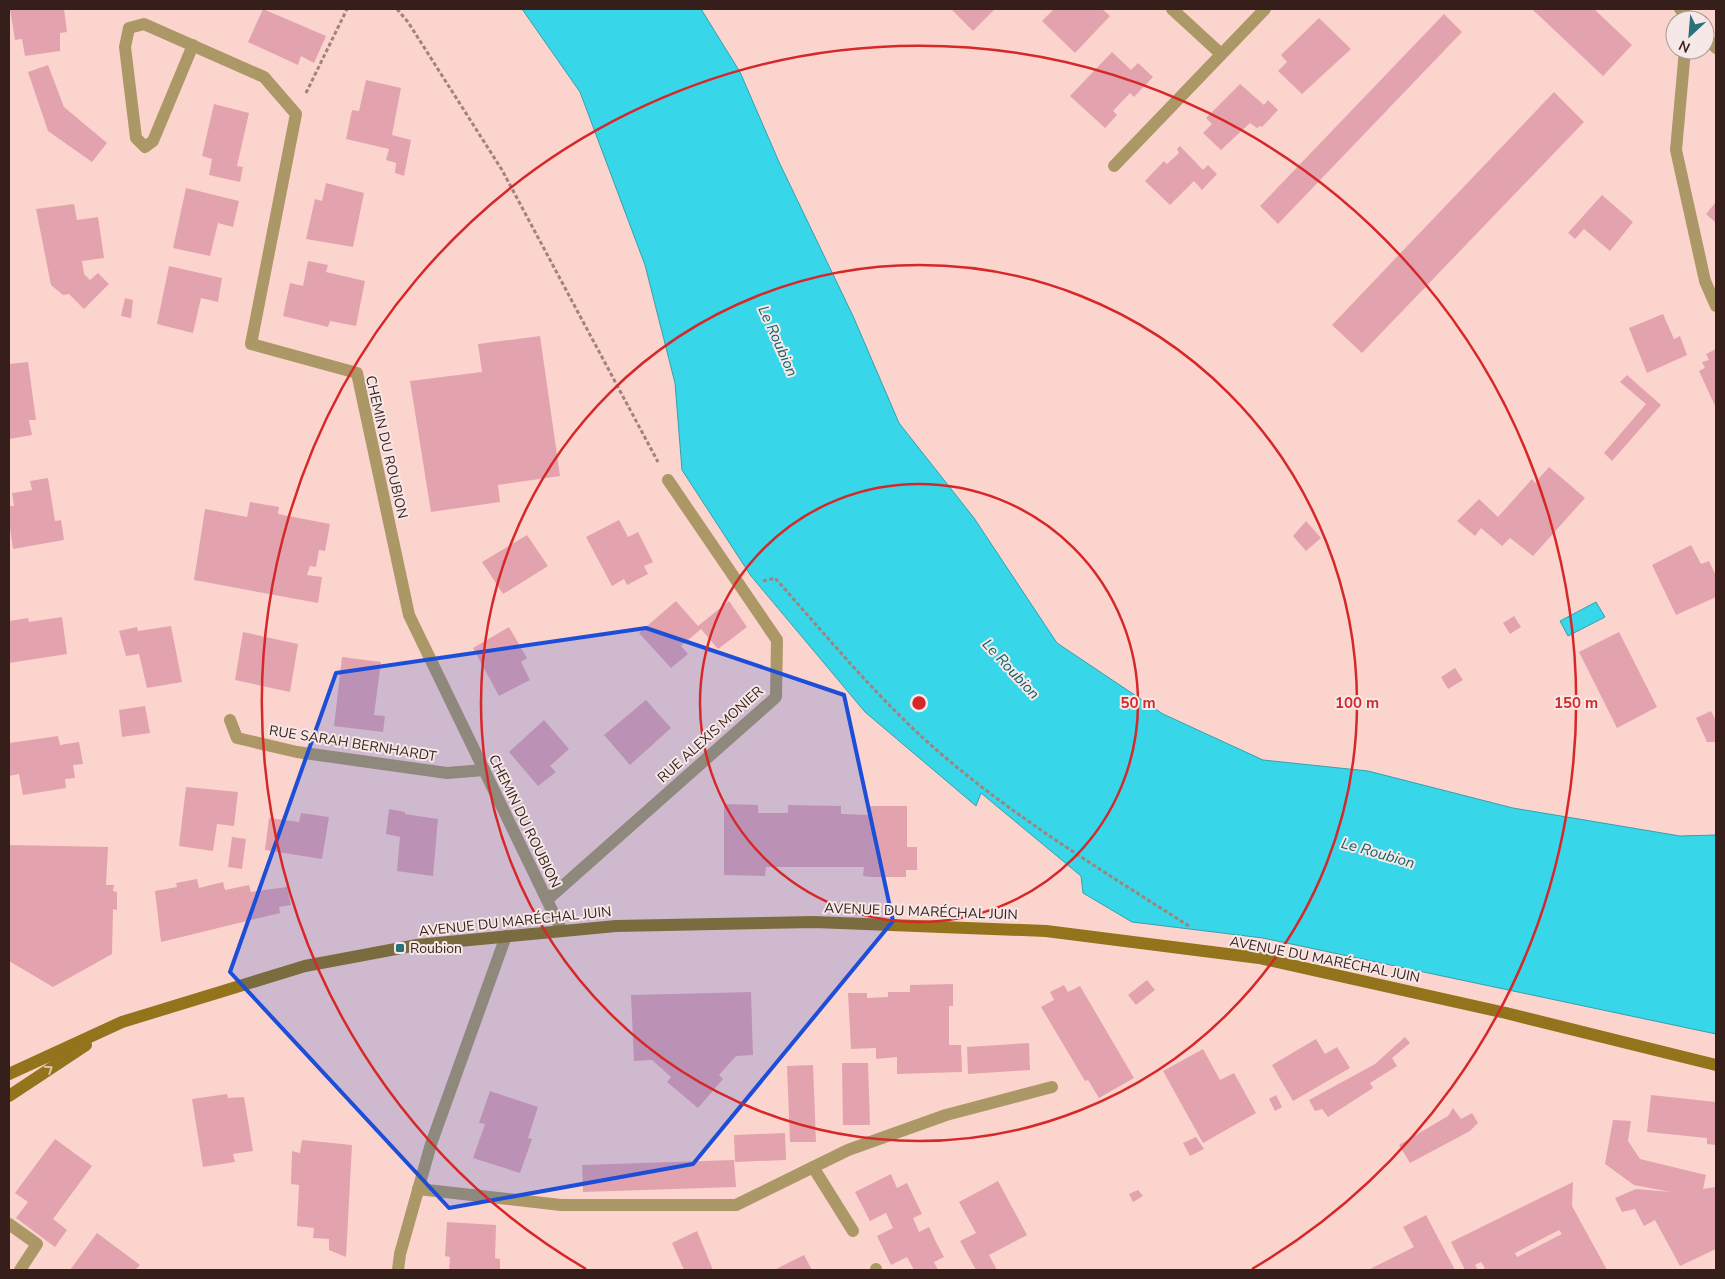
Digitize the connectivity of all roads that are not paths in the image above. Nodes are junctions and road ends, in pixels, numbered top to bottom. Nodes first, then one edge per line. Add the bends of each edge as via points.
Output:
1 (1172, 9) edge
2 (1265, 9) edge
3 (193, 45) junction
4 (1221, 54) junction
5 (1684, 60) edge
6 (1114, 166) dead end
7 (1716, 306) edge
8 (668, 480) road end
9 (230, 720) dead end
10 (484, 770) junction
11 (547, 900) junction
12 (562, 930) junction
13 (506, 936) junction
14 (122, 1022) junction
15 (1716, 1064) edge
16 (9, 1074) edge
17 (1052, 1087) dead end
18 (9, 1096) edge
19 (813, 1167) junction
20 (418, 1189) junction
21 (9, 1224) edge
22 (854, 1230) dead end
23 (20, 1270) edge
24 (398, 1270) edge

1 - 4 street
2 - 4 street
3 - 3 street via 144,24 129,28 125,47 136,138 145,147 153,141
3 - 10 street, CHEMIN DU ROUBION via 264,76 296,114 251,344 357,373 408,615
4 - 6 street
5 - 7 street via 1676,150 1705,281
8 - 11 street, RUE ALEXIS MONIER via 777,640 776,697
9 - 10 street, RUE SARAH BERNHARDT via 237,738 297,752 447,773
10 - 11 street, CHEMIN DU ROUBION
11 - 12 street, CHEMIN DU ROUBION
12 - 13 main road, AVENUE DU MARÉCHAL JUIN
12 - 15 main road, AVENUE DU MARÉCHAL JUIN via 814,922 1046,931 1259,958
13 - 14 main road, AVENUE DU MARÉCHAL JUIN via 417,945 305,966
13 - 20 street via 431,1144
14 - 16 main road
18 -> 14 main road
17 - 19 street via 946,1115 848,1150
19 - 20 street via 736,1205 561,1205
19 - 22 street
20 - 24 street
21 - 23 street via 37,1244

